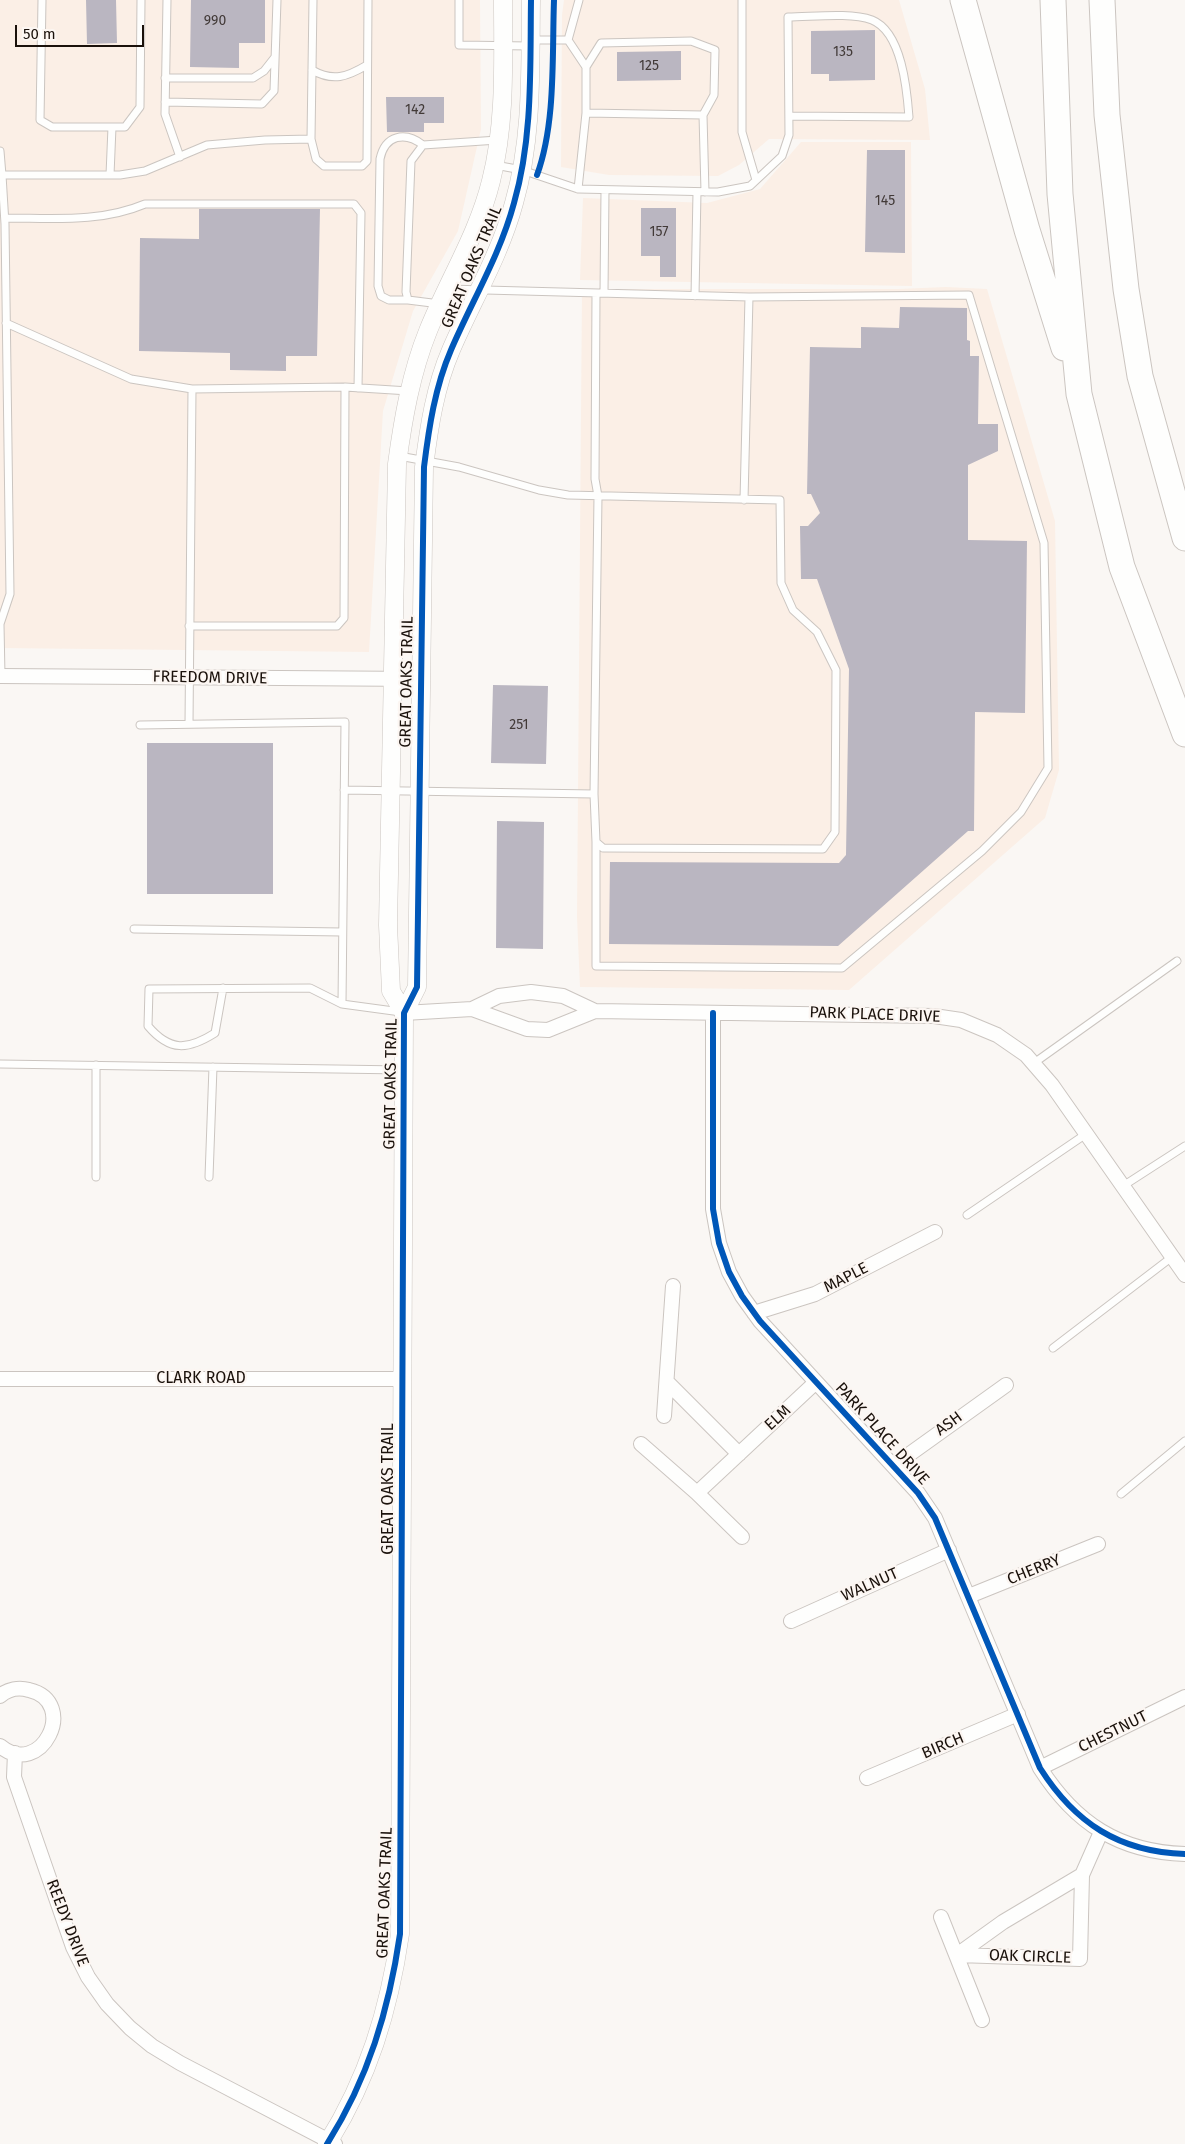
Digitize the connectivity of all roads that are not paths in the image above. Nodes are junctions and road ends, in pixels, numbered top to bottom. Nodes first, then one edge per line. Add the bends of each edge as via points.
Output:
1 (42, 0) edge
2 (141, 0) edge
3 (167, 0) edge
4 (277, 0) edge
5 (313, 0) edge
6 (368, 0) edge
7 (458, 0) edge
8 (503, 0) edge
9 (531, 0) edge
10 (579, 0) edge
11 (742, 0) edge
12 (963, 0) edge
13 (1053, 0) edge
14 (1102, 0) edge
15 (568, 40) junction
16 (530, 43) junction
17 (503, 45) junction
18 (275, 56) junction
19 (367, 65) junction
20 (586, 67) junction
21 (312, 70) junction
22 (165, 78) junction
23 (165, 102) junction
24 (586, 113) junction
25 (703, 115) junction
26 (789, 116) junction
27 (112, 127) junction
28 (311, 139) junction
29 (500, 140) junction
30 (423, 145) junction
31 (0, 151) edge
32 (180, 157) junction
33 (494, 165) junction
34 (522, 170) junction
35 (2, 175) junction
36 (110, 175) junction
37 (756, 180) junction
38 (578, 189) junction
39 (605, 190) junction
40 (697, 192) junction
41 (705, 192) junction
42 (3, 222) edge
43 (3, 259) edge
44 (479, 289) junction
45 (600, 293) junction
46 (444, 296) junction
47 (695, 296) junction
48 (749, 298) junction
49 (408, 300) junction
50 (6, 323) junction
51 (345, 387) junction
52 (358, 388) junction
53 (192, 389) junction
54 (410, 392) junction
55 (1079, 394) junction
56 (398, 456) junction
57 (425, 460) junction
58 (598, 496) junction
59 (744, 500) junction
60 (1185, 537) edge
61 (189, 626) junction
62 (0, 676) edge
63 (190, 677) junction
64 (394, 679) junction
65 (421, 679) junction
66 (189, 724) junction
67 (140, 725) dead end
68 (1185, 734) edge
69 (344, 790) junction
70 (391, 790) junction
71 (420, 790) junction
72 (594, 794) junction
73 (596, 842) junction
74 (134, 929) dead end
75 (342, 932) junction
76 (1176, 962) dead end
77 (222, 988) junction
78 (342, 1004) junction
79 (472, 1009) junction
80 (595, 1011) junction
81 (404, 1012) junction
82 (713, 1012) junction
83 (1034, 1063) junction
84 (0, 1064) edge
85 (96, 1065) junction
86 (212, 1067) junction
87 (404, 1070) junction
88 (1086, 1134) junction
89 (1185, 1146) edge
90 (96, 1177) dead end
91 (209, 1177) dead end
92 (1123, 1186) junction
93 (968, 1215) dead end
94 (935, 1232) dead end
95 (1172, 1257) junction
96 (1185, 1275) edge
97 (673, 1286) dead end
98 (754, 1313) junction
99 (1053, 1348) dead end
100 (0, 1379) edge
101 (403, 1379) junction
102 (667, 1382) junction
103 (816, 1382) junction
104 (1006, 1385) dead end
105 (664, 1416) dead end
106 (1185, 1441) edge
107 (641, 1444) dead end
108 (739, 1454) junction
109 (893, 1466) junction
110 (697, 1493) junction
111 (1121, 1494) dead end
112 (742, 1537) dead end
113 (1098, 1544) dead end
114 (949, 1550) junction
115 (969, 1596) junction
116 (791, 1621) dead end
117 (0, 1696) edge
118 (1185, 1696) edge
119 (1018, 1714) junction
120 (0, 1746) edge
121 (15, 1753) junction
122 (1040, 1768) junction
123 (867, 1778) dead end
124 (1101, 1832) junction
125 (1185, 1854) edge
126 (1082, 1875) junction
127 (940, 1917) dead end
128 (957, 1955) junction
129 (982, 2020) dead end
130 (330, 2143) edge

1 - 27 lane via 40,120 52,127
2 - 27 lane via 140,107 125,127
3 - 22 lane
4 - 18 lane
5 - 21 lane
6 - 19 lane
7 - 17 lane via 458,45
8 - 17 street, GREAT OAKS TRAIL
9 - 16 street, GREAT OAKS TRAIL
10 - 15 lane
11 - 37 lane via 742,132
12 - 55 highway via 1027,230
13 - 55 highway via 1060,194
14 - 60 highway via 1107,115 1126,289 1140,376
15 - 16 lane
15 - 20 lane
16 - 17 lane
16 - 34 street, GREAT OAKS TRAIL via 531,91
17 - 29 street, GREAT OAKS TRAIL
18 - 22 lane via 264,71 253,78
18 - 23 lane via 274,91 262,104
19 - 21 lane via 350,76 324,77
19 - 28 lane via 367,161 362,166 324,166 316,159
20 - 24 lane
20 - 25 lane via 601,44 691,41 715,50 714,95
21 - 28 lane
22 - 23 lane
23 - 32 lane via 165,114
24 - 25 lane
24 - 38 lane
25 - 41 lane
26 - 26 lane via 788,16 855,17 872,20 882,26 898,56 907,84 909,117
26 - 37 lane via 789,135 782,156
27 - 36 lane
28 - 32 lane via 207,145
29 - 30 lane
29 - 33 street, GREAT OAKS TRAIL
30 - 49 lane via 411,161
30 - 49 lane via 413,137 398,137 388,141 380,159 378,286 381,296 389,300
31 - 35 lane
32 - 36 lane via 145,171
33 - 34 lane
33 - 46 street, GREAT OAKS TRAIL via 480,216
34 - 38 lane
34 - 44 street, GREAT OAKS TRAIL via 502,239
35 - 36 lane
35 - 42 lane
37 - 41 lane via 750,186
38 - 39 lane
39 - 40 lane
39 - 45 lane
40 - 41 lane
40 - 47 lane
42 - 43 lane
42 - 52 lane via 99,218 144,204 354,204 361,213
43 - 50 lane
44 - 45 lane
44 - 46 lane
44 - 57 street, GREAT OAKS TRAIL via 451,350 436,395
45 - 47 lane
45 - 58 lane via 595,479
46 - 49 lane
46 - 54 street, GREAT OAKS TRAIL via 428,330
47 - 48 lane
48 - 59 lane
48 - 73 lane via 969,295 1044,543 1048,768 1021,812 842,968 596,966
50 - 53 lane via 130,379
50 - 62 lane via 10,594 0,624
51 - 52 lane
51 - 53 lane
51 - 61 lane via 344,618 337,626
52 - 54 lane
53 - 61 lane
54 - 56 street, GREAT OAKS TRAIL
55 - 68 highway via 1122,567
56 - 57 lane
56 - 64 street, GREAT OAKS TRAIL
57 - 58 lane via 458,466 538,490
57 - 65 street, GREAT OAKS TRAIL
58 - 59 lane
58 - 72 lane
59 - 73 lane via 780,500 781,583 794,610 817,632 836,670 835,832 823,849 603,848
61 - 63 lane
62 - 63 street, FREEDOM DRIVE
63 - 64 street, FREEDOM DRIVE
63 - 66 lane
64 - 65 street, FREEDOM DRIVE
64 - 70 street, GREAT OAKS TRAIL
65 - 71 street, GREAT OAKS TRAIL
66 - 67 lane
66 - 69 lane via 345,722
69 - 70 lane
69 - 75 lane
70 - 71 lane
70 - 81 street, GREAT OAKS TRAIL via 388,925 391,991
71 - 72 lane
71 - 81 street, GREAT OAKS TRAIL via 417,987
72 - 73 lane
74 - 75 lane
75 - 78 lane
76 - 83 lane
77 - 77 lane via 149,989 148,1026 159,1039 178,1047 196,1045 215,1033
77 - 78 lane via 310,988
78 - 81 lane
79 - 80 street, PARK PLACE DRIVE via 499,996 531,992 563,996
79 - 80 street, PARK PLACE DRIVE via 527,1029 548,1030
79 - 81 street, PARK PLACE DRIVE
80 - 82 street, PARK PLACE DRIVE
81 - 87 street, GREAT OAKS TRAIL
82 - 83 street, PARK PLACE DRIVE via 934,1016 961,1020 997,1035
82 - 98 street, PARK PLACE DRIVE via 713,1209 719,1243 729,1272
83 - 88 street, PARK PLACE DRIVE
84 - 85 lane
85 - 86 lane
85 - 90 lane
86 - 87 lane
86 - 91 lane
87 - 101 street, GREAT OAKS TRAIL
88 - 92 street, PARK PLACE DRIVE
88 - 93 lane
89 - 92 lane
92 - 95 street, PARK PLACE DRIVE
94 - 98 street, MAPLE via 815,1294
95 - 96 street, PARK PLACE DRIVE
95 - 99 lane
97 - 102 street
98 - 103 street, PARK PLACE DRIVE
100 - 101 street, CLARK ROAD
101 - 130 street, GREAT OAKS TRAIL via 400,1934 393,1981 372,2055
102 - 105 street
102 - 108 street
103 - 108 street, ELM
103 - 109 street, PARK PLACE DRIVE
104 - 109 street, ASH
106 - 111 lane
107 - 110 street
108 - 110 street, ELM
109 - 114 street, PARK PLACE DRIVE via 935,1518
110 - 112 street
113 - 115 street, CHERRY
114 - 115 street, PARK PLACE DRIVE
114 - 116 street, WALNUT
115 - 119 street, PARK PLACE DRIVE
117 - 121 street via 13,1689 34,1691 43,1696 53,1715 50,1735 44,1744 36,1750
118 - 122 street, CHESTNUT
119 - 122 street, PARK PLACE DRIVE
119 - 123 street, BIRCH
120 - 121 street
121 - 130 street, REEDY DRIVE via 14,1777 73,1948 107,2004 152,2046
122 - 124 street, PARK PLACE DRIVE via 1072,1810
124 - 125 street, PARK PLACE DRIVE via 1143,1849
124 - 126 street, OAK CIRCLE
126 - 128 street, OAK CIRCLE via 1003,1922
126 - 128 street, OAK CIRCLE via 1080,1958
127 - 128 street
128 - 129 street

